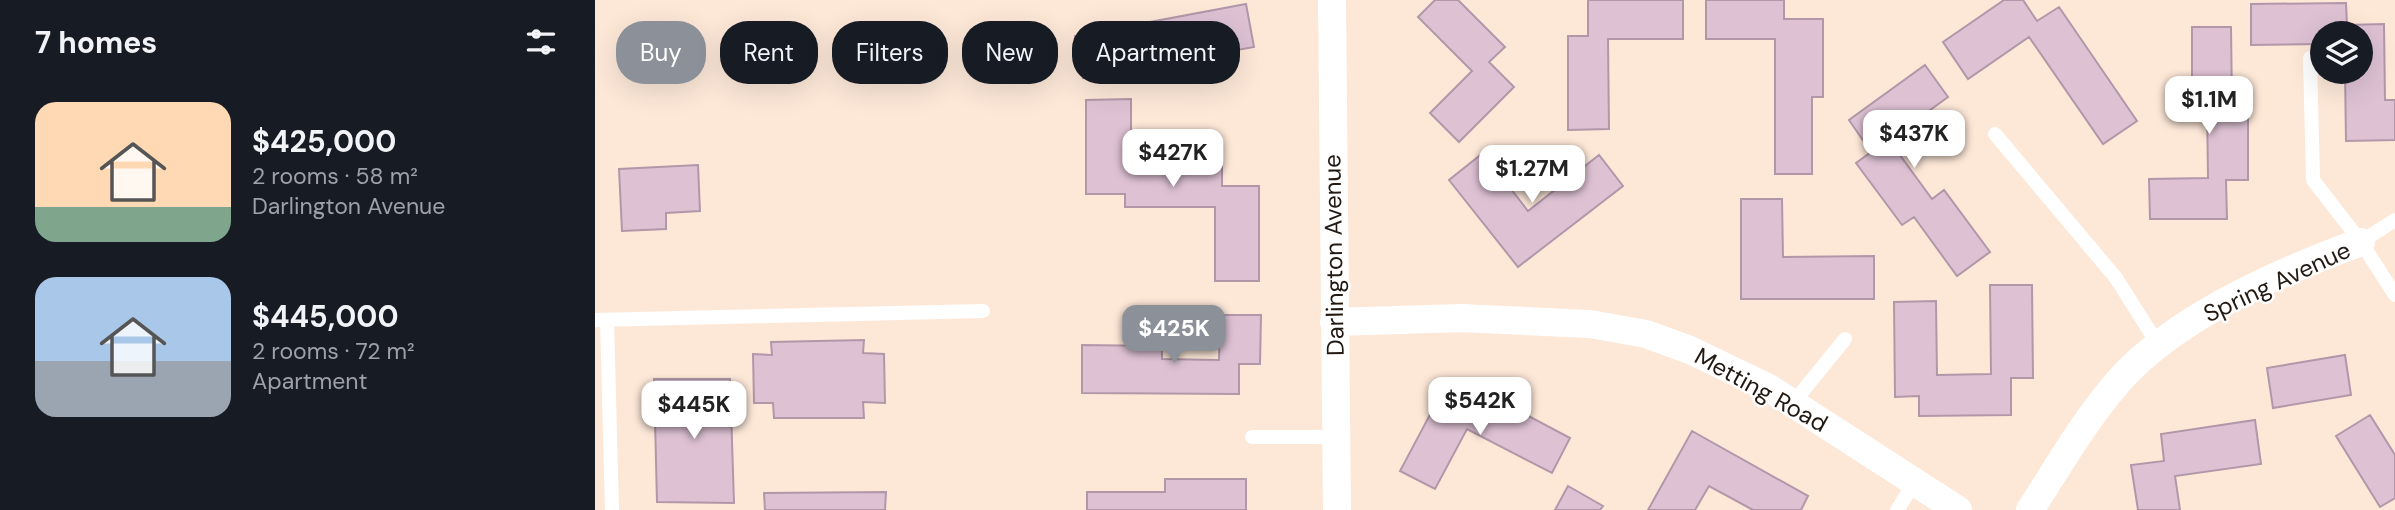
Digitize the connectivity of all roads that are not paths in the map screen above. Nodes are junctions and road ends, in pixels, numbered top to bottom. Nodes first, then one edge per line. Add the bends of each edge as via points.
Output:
1 (1332, 0) edge
2 (2311, 84) edge
3 (1995, 134) dead end
4 (2395, 219) edge
5 (2361, 242) junction
6 (2395, 295) edge
7 (983, 311) dead end
8 (601, 320) edge
9 (1334, 322) junction
10 (1845, 339) dead end
11 (2159, 346) junction
12 (1793, 403) junction
13 (1252, 436) dead end
14 (1336, 436) junction
15 (1915, 482) junction
16 (612, 510) edge
17 (1338, 510) edge
18 (1897, 510) edge
19 (1958, 510) edge
20 (2030, 510) edge

1 - 9 street, Darlington Avenue
2 - 5 lane via 2313,180
3 - 11 lane via 2116,278
4 - 5 lane
5 - 6 lane
5 - 11 street, Spring Avenue via 2251,288
7 - 8 lane
8 - 16 lane
9 - 12 street, Metting Road via 1461,318 1590,324 1646,334 1691,350
9 - 14 street, Darlington Avenue
10 - 12 lane
11 - 20 street, Spring Avenue via 2111,391
12 - 15 street, Metting Road
13 - 14 lane
14 - 17 street, Darlington Avenue
15 - 18 lane
15 - 19 street, Metting Road

